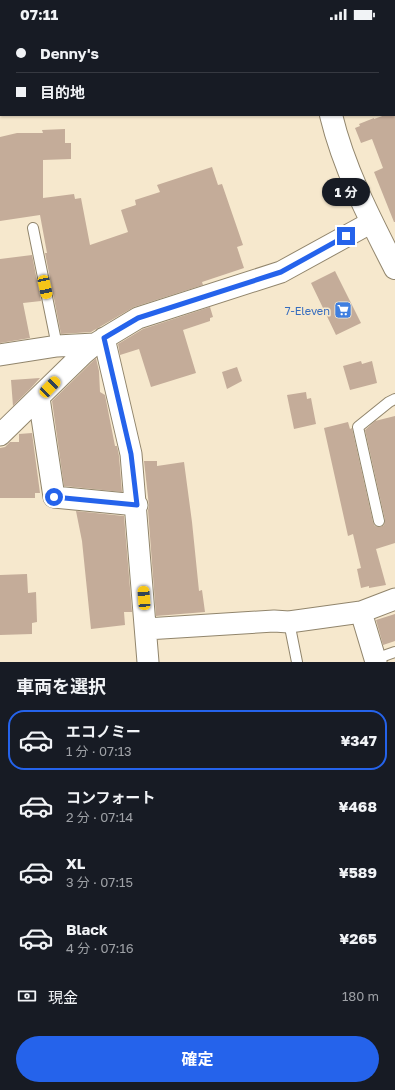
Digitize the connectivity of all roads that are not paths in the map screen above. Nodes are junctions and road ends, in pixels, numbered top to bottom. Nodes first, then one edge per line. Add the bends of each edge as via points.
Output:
1 (331, 116) edge
2 (372, 222) junction
3 (33, 228) dead end
4 (395, 268) edge
5 (100, 341) junction
6 (58, 346) junction
7 (0, 355) edge
8 (39, 398) junction
9 (395, 399) edge
10 (0, 434) edge
11 (137, 505) junction
12 (379, 521) dead end
13 (395, 599) edge
14 (361, 612) junction
15 (289, 622) junction
16 (146, 629) junction
17 (395, 652) edge
18 (375, 661) edge
19 (148, 662) edge
20 (297, 662) edge

1 - 2 main road via 348,170
2 - 4 main road
2 - 5 street via 281,272 138,318
3 - 6 lane
5 - 6 street
5 - 8 street via 83,354
5 - 11 street via 131,454
6 - 7 street
8 - 10 street
8 - 11 street via 54,497
9 - 12 lane via 358,427
11 - 16 street
13 - 14 street
14 - 15 street
14 - 18 street
15 - 16 street
15 - 20 lane
16 - 19 street
17 - 18 lane

